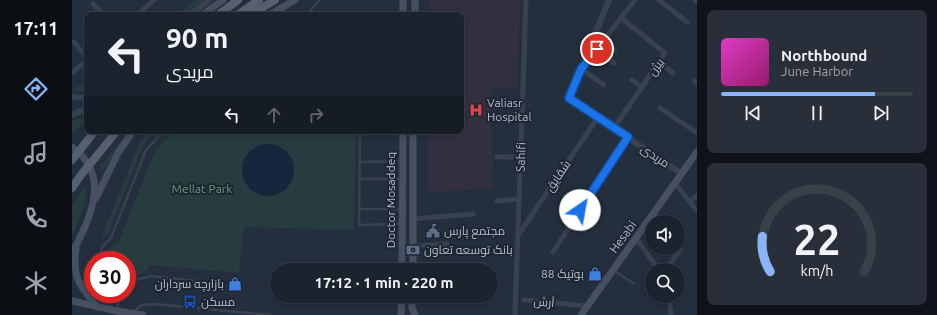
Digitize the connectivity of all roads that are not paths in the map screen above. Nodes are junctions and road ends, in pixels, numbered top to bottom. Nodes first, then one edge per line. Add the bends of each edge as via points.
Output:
1 (154, 0) edge
2 (210, 0) edge
3 (223, 0) edge
4 (238, 0) edge
5 (259, 0) edge
6 (275, 0) edge
7 (295, 0) edge
8 (320, 0) edge
9 (403, 0) edge
10 (415, 0) edge
11 (526, 0) edge
12 (609, 0) edge
13 (635, 0) edge
14 (659, 0) edge
15 (694, 0) edge
16 (697, 2) edge
17 (93, 4) dead end
18 (101, 12) edge
19 (140, 12) edge
20 (194, 12) edge
21 (206, 12) edge
22 (222, 12) edge
23 (241, 12) edge
24 (255, 12) edge
25 (274, 12) edge
26 (309, 12) edge
27 (403, 12) edge
28 (415, 12) edge
29 (621, 18) junction
30 (687, 22) dead end
31 (603, 41) junction
32 (74, 42) dead end
33 (597, 49) junction
34 (614, 51) dead end
35 (84, 55) edge
36 (84, 62) edge
37 (659, 62) junction
38 (614, 63) dead end
39 (581, 69) junction
40 (73, 71) edge
41 (672, 73) dead end
42 (632, 80) dead end
43 (604, 85) dead end
44 (642, 87) junction
45 (72, 97) edge
46 (84, 98) edge
47 (660, 108) dead end
48 (84, 109) edge
49 (522, 114) junction
50 (72, 115) edge
51 (496, 116) dead end
52 (598, 118) junction
53 (614, 128) junction
54 (697, 133) edge
55 (93, 134) edge
56 (114, 134) edge
57 (131, 134) edge
58 (161, 134) edge
59 (360, 134) edge
60 (403, 134) edge
61 (413, 134) edge
62 (628, 137) junction
63 (72, 147) edge
64 (697, 152) edge
65 (497, 157) dead end
66 (521, 157) junction
67 (72, 160) edge
68 (402, 161) junction
69 (360, 162) junction
70 (682, 174) junction
71 (359, 179) junction
72 (402, 179) junction
73 (675, 183) junction
74 (72, 188) edge
75 (697, 195) edge
76 (519, 200) junction
77 (497, 201) dead end
78 (94, 202) junction
79 (690, 202) junction
80 (359, 209) junction
81 (402, 209) junction
82 (697, 211) edge
83 (654, 213) joint
84 (473, 214) dead end
85 (413, 219) junction
86 (572, 223) junction
87 (402, 224) junction
88 (644, 227) joint
89 (584, 230) dead end
90 (518, 235) junction
91 (636, 238) junction
92 (77, 243) junction
93 (447, 244) dead end
94 (413, 246) junction
95 (101, 251) edge
96 (553, 252) dead end
97 (72, 253) edge
98 (402, 263) edge
99 (413, 263) edge
100 (654, 263) edge
101 (613, 270) junction
102 (136, 280) edge
103 (215, 283) dead end
104 (633, 283) dead end
105 (524, 300) dead end
106 (72, 301) edge
107 (118, 303) edge
108 (670, 303) edge
109 (587, 306) junction
110 (97, 308) junction
111 (117, 311) junction
112 (401, 312) edge
113 (414, 312) edge
114 (130, 314) junction
115 (144, 315) edge
116 (270, 315) edge
117 (516, 315) edge
118 (581, 315) edge
119 (671, 315) edge

1 - 19 street
2 - 20 street
3 - 21 main road
4 - 22 main road
5 - 23 main road
6 - 24 main road
7 - 25 main road
8 - 26 lane
9 - 27 main road
10 - 28 main road
11 - 49 street, Sahifi
12 - 39 street
13 - 29 street
14 - 30 street
15 - 16 street
17 - 18 street
29 - 31 street
29 - 37 street, بیژن via 665,53
31 - 33 street
31 - 34 street
32 - 35 street
33 - 38 street
33 - 39 street
36 - 40 street
37 - 41 street
37 - 44 street, بیژن
39 - 43 street
39 - 52 street, مریدی via 569,98
42 - 44 street
44 - 53 street, بیژن
45 - 46 street
47 - 54 street
48 - 50 street
49 - 51 street
49 - 66 street, Sahifi
52 - 53 street, مریدی
52 - 90 street, شقایق
53 - 62 street, مریدی
55 - 67 main road
56 - 74 main road via 80,174
57 - 78 main road
58 - 95 lane via 146,150 111,238
59 - 69 lane
60 - 68 main road, Doctor Mosaddeq
61 - 85 main road, Doctor Mosaddeq
62 - 70 street, مریدی
62 - 86 street
63 - 78 main road via 90,167 95,187
64 - 70 main road, Hesabi
65 - 66 street
66 - 76 street, Sahifi
68 - 69 lane
68 - 72 main road, Doctor Mosaddeq
69 - 71 lane
70 - 73 main road, Hesabi
71 - 72 lane
71 - 80 lane
72 - 81 main road, Doctor Mosaddeq
73 - 79 street
73 - 83 main road, Hesabi
75 - 79 street
76 - 77 street
76 - 90 street, Sahifi
78 - 92 main road
79 - 82 street
80 - 81 lane
80 - 87 lane via 359,224
81 - 87 main road, Doctor Mosaddeq
83 - 88 main road, Hesabi
84 - 85 street
85 - 94 main road, Doctor Mosaddeq
86 - 89 street
86 - 96 street
87 - 98 main road, Doctor Mosaddeq
88 - 91 main road, Hesabi
90 - 117 street, Sahifi
91 - 100 street
91 - 101 main road, Hesabi
92 - 97 main road
92 - 110 main road via 75,274 79,285
93 - 94 street
94 - 99 main road, Doctor Mosaddeq
101 - 104 lane
101 - 109 main road, Hesabi
102 - 103 lane via 151,276
105 - 109 street, آرش
106 - 110 main road
107 - 111 lane
108 - 119 street
109 - 118 main road, Hesabi
110 - 111 main road
111 - 114 main road
112 - 113 main road
114 - 115 main road
114 - 116 lane via 142,305 155,304

